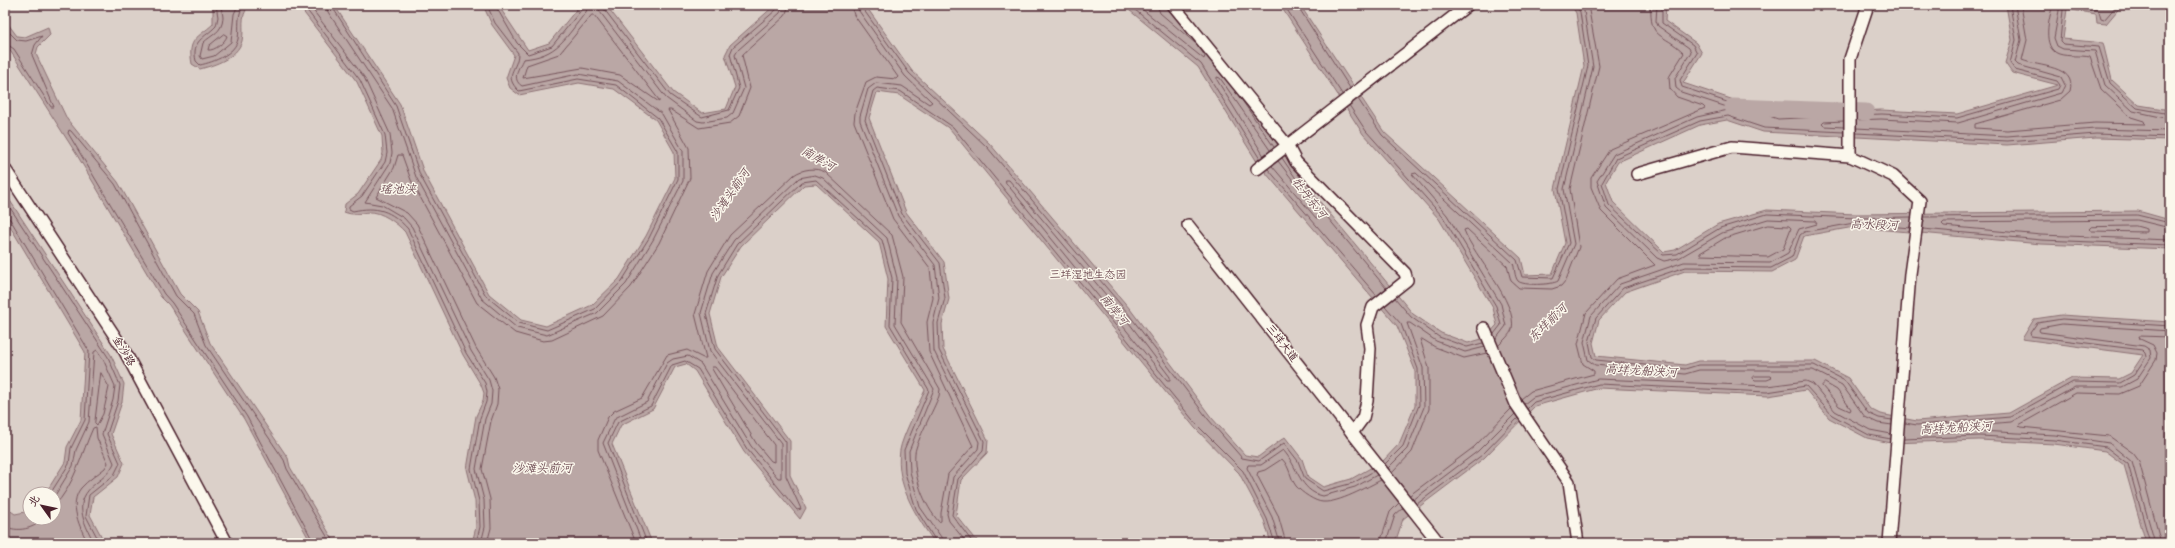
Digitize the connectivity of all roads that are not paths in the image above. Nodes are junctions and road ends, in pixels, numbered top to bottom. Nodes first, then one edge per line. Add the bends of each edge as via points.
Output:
1 (1173, 5) edge
2 (1468, 5) edge
3 (1868, 5) edge
4 (1287, 145) junction
5 (1850, 152) junction
6 (5, 169) edge
7 (1257, 169) dead end
8 (1637, 174) dead end
9 (1188, 225) dead end
10 (1486, 332) dead end
11 (1352, 433) junction
12 (227, 543) edge
13 (1439, 543) edge
14 (1578, 543) edge
15 (1888, 543) edge

1 - 4 street
2 - 4 street
3 - 5 street via 1850,59
4 - 7 street
4 - 11 street via 1296,162 1405,273 1407,280 1373,307 1367,325 1370,348 1367,401 1362,418
5 - 8 street via 1732,148
5 - 15 street via 1893,176 1920,201 1912,262
6 - 12 street, 金沙路 via 124,350
9 - 11 street, 三垟大道
10 - 14 street via 1516,402 1569,482
11 - 13 street, 三垟大道

